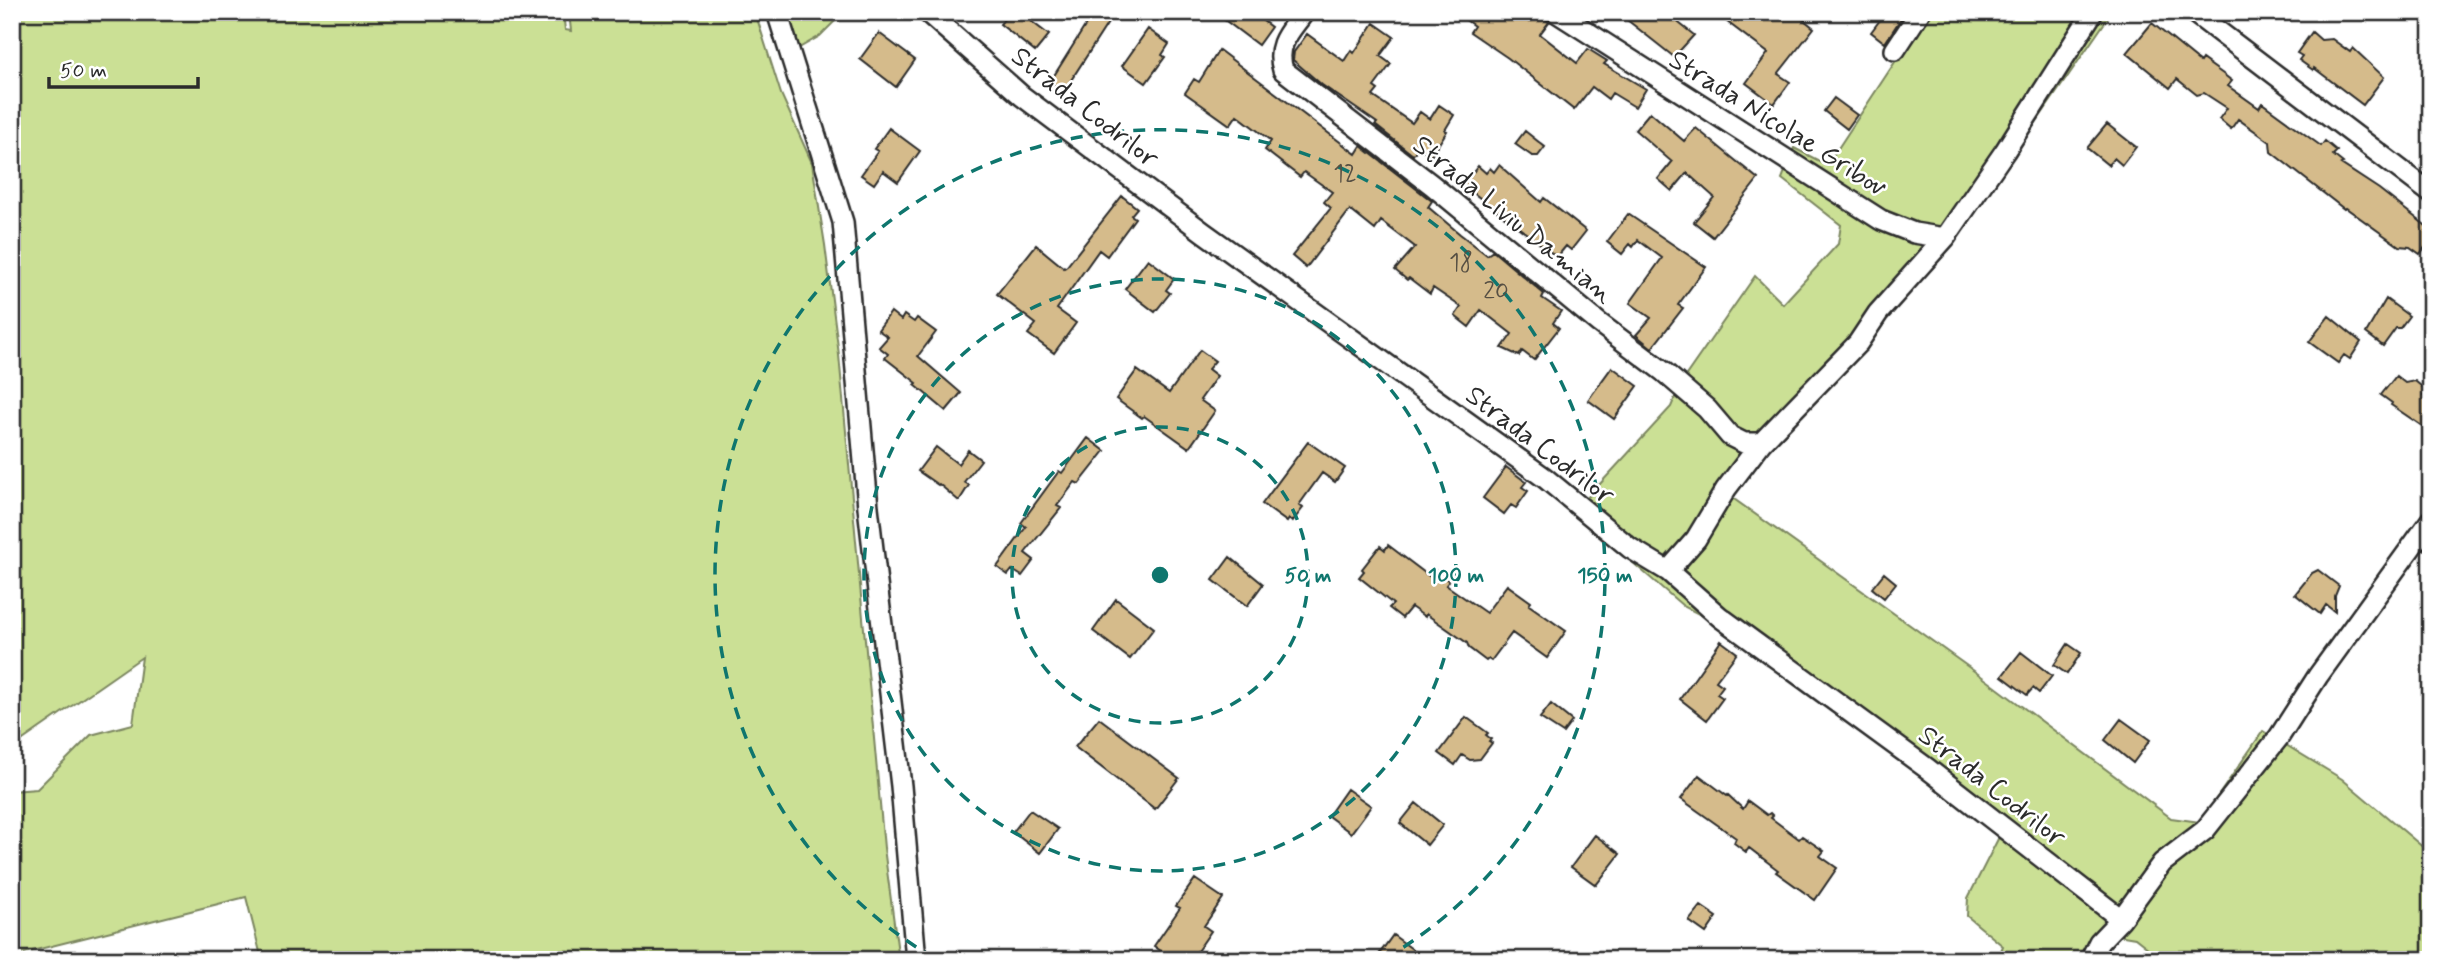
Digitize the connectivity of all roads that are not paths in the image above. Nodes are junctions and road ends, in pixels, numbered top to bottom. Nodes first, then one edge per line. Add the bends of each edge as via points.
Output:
1 (776, 12) edge
2 (927, 12) edge
3 (1304, 12) edge
4 (1556, 12) edge
5 (1920, 12) edge
6 (2094, 12) edge
7 (2193, 12) edge
8 (1895, 50) dead end
9 (2431, 193) edge
10 (1945, 238) junction
11 (1761, 443) junction
12 (2431, 520) edge
13 (1668, 572) junction
14 (2121, 919) junction
15 (916, 960) edge
16 (2090, 960) edge

1 - 15 street via 843,222
2 - 13 street, Strada Codrilor via 1022,96
3 - 11 street, Strada Liviu Damian via 1280,46 1283,70 1664,372 1730,436 1744,443
4 - 10 street, Strada Nicolae Gribov via 1881,220 1914,233
5 - 8 street
6 - 10 street
7 - 9 street
10 - 11 street via 1878,313 1858,344
11 - 13 street
12 - 14 street via 2279,737 2205,830 2162,863
13 - 14 street, Strada Codrilor via 1720,617 1928,769
14 - 16 street via 2099,942

